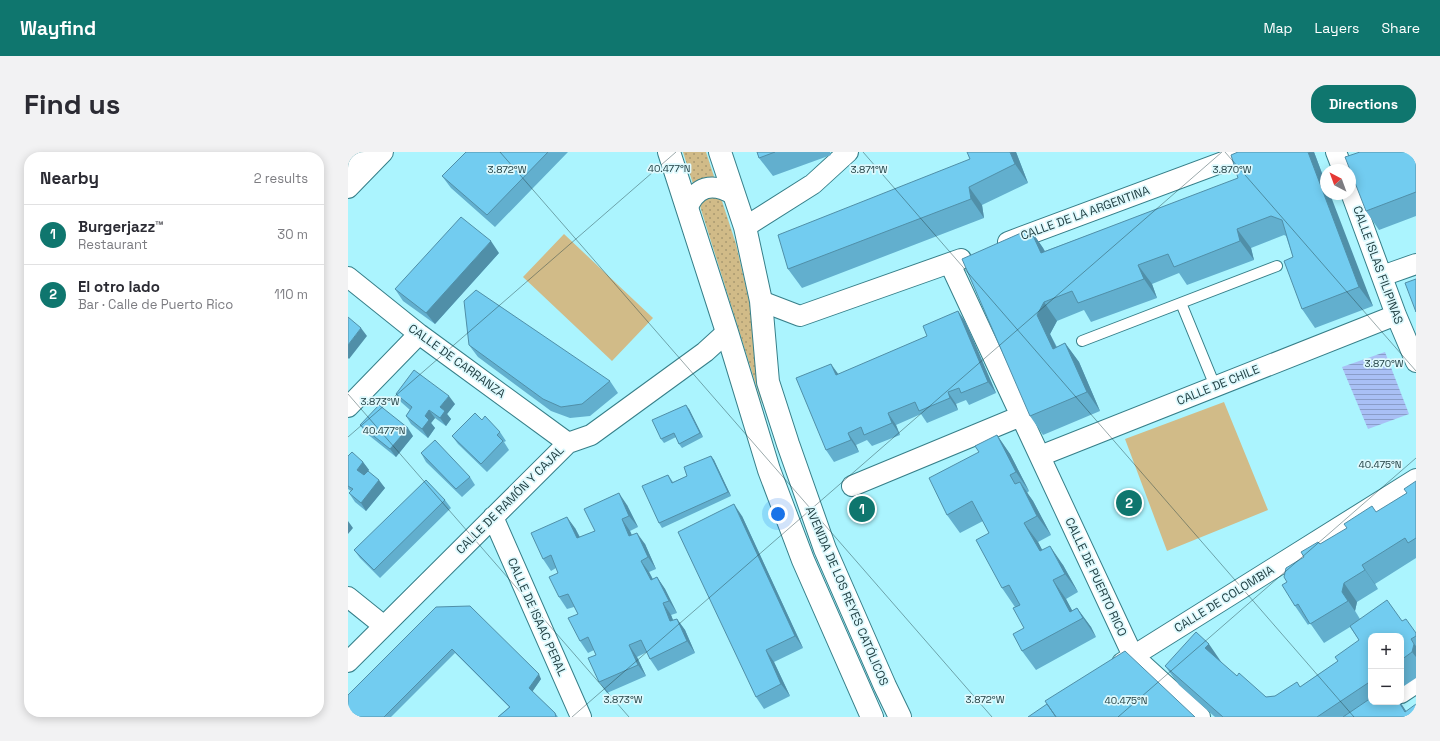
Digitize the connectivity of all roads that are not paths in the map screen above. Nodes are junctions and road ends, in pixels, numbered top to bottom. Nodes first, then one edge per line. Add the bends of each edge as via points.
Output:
1 (360, 152) edge
2 (383, 152) edge
3 (669, 152) edge
4 (720, 152) edge
5 (848, 152) edge
6 (1250, 152) edge
7 (1336, 152) edge
8 (1341, 164) edge
9 (348, 165) edge
10 (348, 188) edge
11 (733, 194) junction
12 (1354, 200) edge
13 (688, 209) junction
14 (745, 227) junction
15 (950, 264) junction
16 (1416, 264) edge
17 (1277, 266) dead end
18 (1382, 276) junction
19 (348, 277) edge
20 (762, 301) junction
21 (1181, 304) junction
22 (1396, 315) junction
23 (727, 332) junction
24 (419, 334) junction
25 (1082, 341) dead end
26 (1416, 362) edge
27 (1215, 386) junction
28 (348, 407) edge
29 (1021, 416) junction
30 (568, 443) junction
31 (1040, 456) junction
32 (1416, 479) edge
33 (852, 486) dead end
34 (493, 516) junction
35 (348, 597) edge
36 (384, 626) junction
37 (1133, 656) junction
38 (348, 662) edge
39 (1107, 672) edge
40 (1416, 683) edge
41 (1404, 691) edge
42 (581, 717) edge
43 (872, 717) edge
44 (900, 717) edge
45 (1200, 717) edge

1 - 9 street
2 - 10 street
3 - 13 street, AVENIDA DE LOS REYES CATÓLICOS
4 - 11 street, AVENIDA DE LOS REYES CATÓLICOS
5 - 14 street via 813,184
6 - 15 street, CALLE DE LA ARGENTINA
7 - 8 street
11 - 13 street via 722,188 702,189 694,196
11 - 14 street, AVENIDA DE LOS REYES CATÓLICOS
12 - 18 street, CALLE ISLAS FILIPINAS
13 - 23 street, AVENIDA DE LOS REYES CATÓLICOS
14 - 20 street, AVENIDA DE LOS REYES CATÓLICOS
15 - 20 street, CALLE DE LA ARGENTINA via 800,316
15 - 29 street, CALLE DE PUERTO RICO
16 - 18 street
17 - 21 lane
18 - 22 street, CALLE ISLAS FILIPINAS
19 - 24 street, CALLE DE CARRANZA
20 - 44 street, AVENIDA DE LOS REYES CATÓLICOS via 768,382 794,463 825,549
21 - 25 lane
21 - 27 lane
22 - 26 street, CALLE ISLAS FILIPINAS
22 - 27 street, CALLE DE CHILE
23 - 30 street, CALLE DE RAMÓN Y CAJAL via 705,352 591,435
23 - 43 street, AVENIDA DE LOS REYES CATÓLICOS via 769,470 800,553
24 - 28 street
24 - 30 street, CALLE DE CARRANZA
27 - 31 street, CALLE DE CHILE
29 - 31 street, CALLE DE PUERTO RICO
29 - 33 street
30 - 34 street, CALLE DE RAMÓN Y CAJAL
31 - 37 street, CALLE DE PUERTO RICO
32 - 37 street, CALLE DE COLOMBIA
34 - 36 street, CALLE DE RAMÓN Y CAJAL
34 - 42 street, CALLE DE ISAAC PERAL
35 - 36 street
36 - 38 street, CALLE DE RAMÓN Y CAJAL
37 - 39 street, CALLE DE COLOMBIA
37 - 45 street, CALLE DE PUERTO RICO
40 - 41 street

